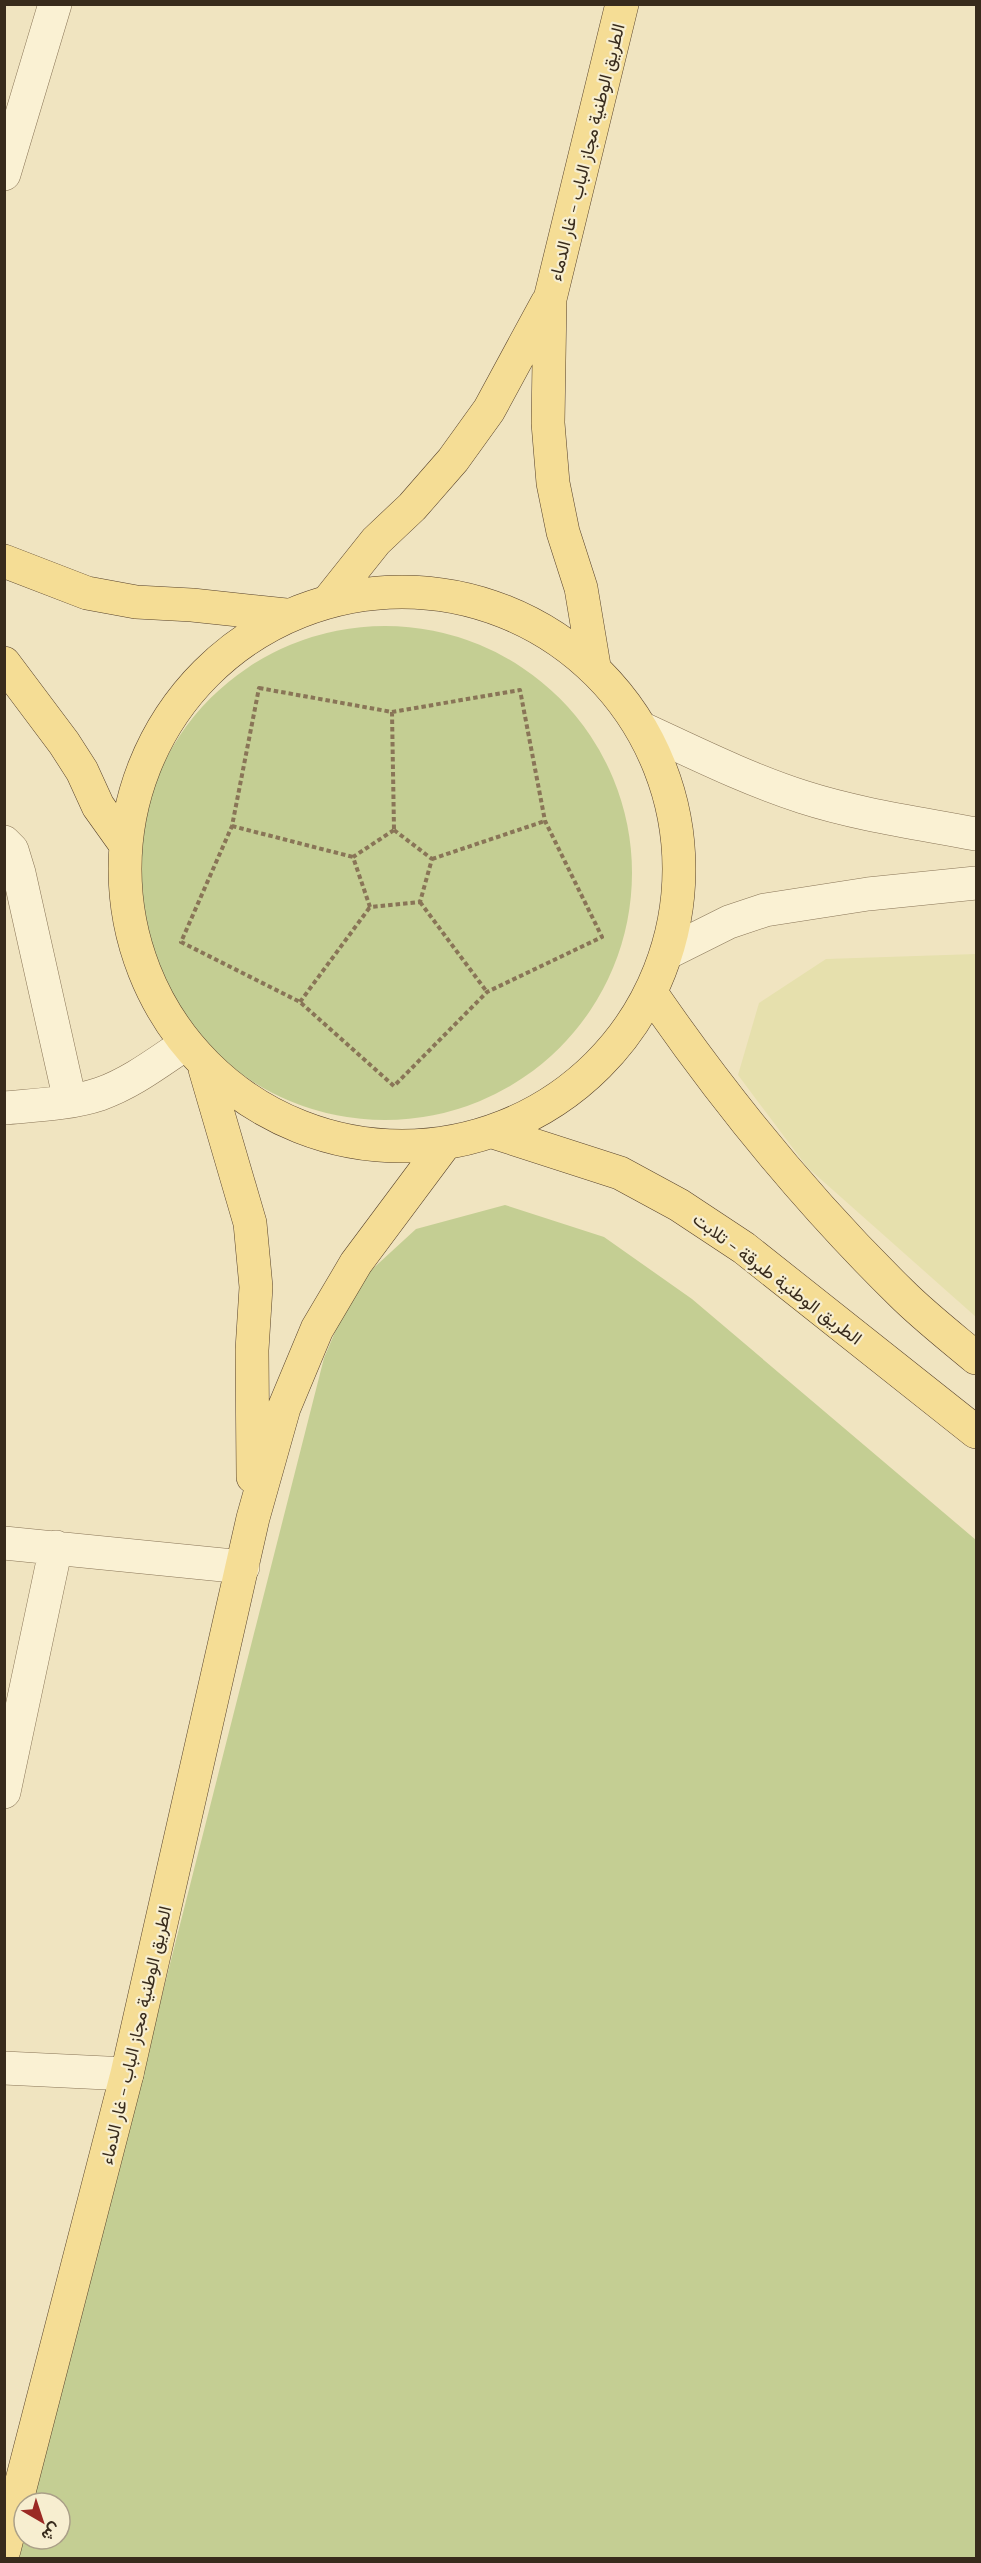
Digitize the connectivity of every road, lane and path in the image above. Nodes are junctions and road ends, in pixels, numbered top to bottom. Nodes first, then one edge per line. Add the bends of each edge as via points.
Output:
1 (55, 4) edge
2 (622, 4) edge
3 (4, 174) edge
4 (550, 299) junction
5 (4, 561) edge
6 (329, 600) junction
7 (286, 615) junction
8 (4, 663) edge
9 (594, 666) junction
10 (392, 712) junction
11 (643, 729) junction
12 (545, 821) junction
13 (231, 826) junction
14 (394, 830) junction
15 (976, 834) edge
16 (123, 841) junction
17 (4, 842) edge
18 (353, 857) junction
19 (432, 859) junction
20 (976, 883) edge
21 (420, 902) junction
22 (370, 907) junction
23 (667, 953) junction
24 (487, 992) junction
25 (651, 993) junction
26 (300, 1002) junction
27 (194, 1057) junction
28 (70, 1101) junction
29 (4, 1108) edge
30 (493, 1132) junction
31 (444, 1144) junction
32 (976, 1358) edge
33 (976, 1432) edge
34 (254, 1518) junction
35 (4, 1543) edge
36 (56, 1547) junction
37 (243, 1567) junction
38 (4, 1792) edge
39 (4, 2068) edge
40 (128, 2074) junction
41 (4, 2550) edge

1 - 3 street
2 - 4 main road, الطريق الوطنية مجاز الباب - غار الدماء
4 - 6 main road, الطريق الوطنية مجاز الباب - غار الدماء via 489,410 453,460 376,541
4 - 9 main road, الطريق الوطنية مجاز الباب - غار الدماء via 548,423 554,483 563,532 581,588
5 - 7 main road via 87,593 136,602
6 - 7 main road
6 - 9 main road via 400,590 471,598 537,624
7 - 16 main road via 224,654 174,707 140,771
8 - 16 main road via 64,743 98,806
9 - 11 main road
10 - 12 path via 520,690
10 - 13 path via 259,688
10 - 14 path
11 - 15 street via 723,767 802,797 867,814
11 - 23 main road via 672,800 680,876
12 - 19 path
12 - 24 path via 602,937
13 - 18 path
13 - 26 path via 181,942
14 - 18 path
14 - 19 path
16 - 27 main road via 133,949
17 - 28 street via 12,850 19,873
18 - 22 path
19 - 21 path
20 - 23 street via 765,910 729,922
21 - 22 path
21 - 24 path
22 - 26 path
23 - 25 main road
24 - 26 path via 394,1086
25 - 30 main road via 611,1053 558,1100
25 - 32 main road via 724,1095 832,1221 902,1294
27 - 28 street via 100,1094
27 - 31 main road via 256,1108 315,1135 380,1148
27 - 34 main road, الطريق الوطنية مجاز الباب - غار الدماء via 250,1223 256,1287 252,1350
28 - 29 street
30 - 31 main road
30 - 33 main road, الطريق الوطنية طبرقة - تلابت via 620,1173 680,1205 744,1248
31 - 34 main road, الطريق الوطنية مجاز الباب - غار الدماء via 356,1263 317,1329 284,1408
34 - 37 main road, الطريق الوطنية مجاز الباب - غار الدماء
35 - 36 street
36 - 37 street
36 - 38 street
37 - 40 main road, الطريق الوطنية مجاز الباب - غار الدماء
39 - 40 street
40 - 41 main road, الطريق الوطنية مجاز الباب - غار الدماء

